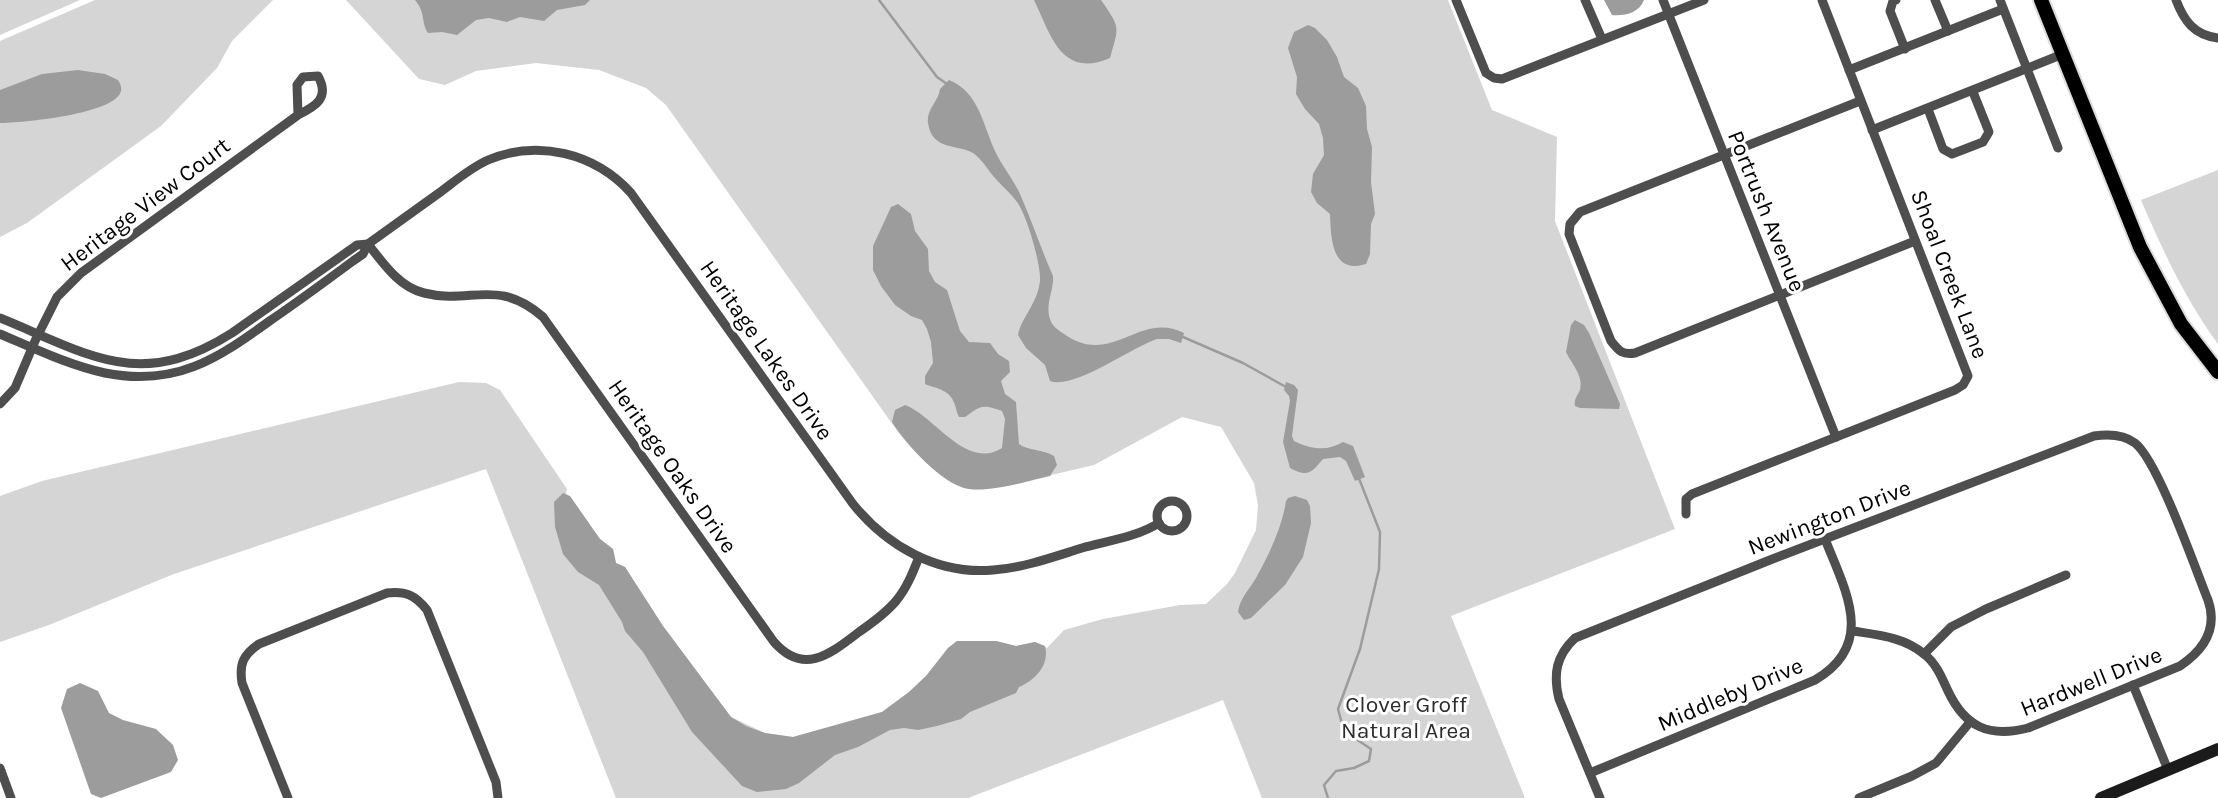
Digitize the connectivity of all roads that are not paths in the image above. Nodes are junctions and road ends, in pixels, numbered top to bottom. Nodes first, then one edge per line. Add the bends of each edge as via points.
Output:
1 (1456, 0) edge
2 (1585, 0) edge
3 (1663, 0) edge
4 (1704, 0) edge
5 (1822, 0) edge
6 (1896, 0) edge
7 (1935, 0) edge
8 (2041, 0) edge
9 (2176, 0) edge
10 (2002, 5) edge
11 (1667, 13) junction
12 (1948, 31) junction
13 (1602, 38) junction
14 (2218, 38) edge
15 (1905, 49) junction
16 (2063, 54) junction
17 (2027, 69) junction
18 (1849, 70) junction
19 (1973, 92) junction
20 (1860, 102) junction
21 (1928, 109) junction
22 (298, 115) dead end
23 (1872, 130) junction
24 (2058, 148) dead end
25 (1724, 156) junction
26 (1915, 241) junction
27 (368, 244) junction
28 (1779, 296) junction
29 (0, 318) edge
30 (0, 334) edge
31 (35, 341) junction
32 (2218, 372) edge
33 (0, 404) edge
34 (1836, 437) junction
35 (1686, 514) dead end
36 (1159, 523) dead end
37 (1825, 539) junction
38 (919, 557) junction
39 (2066, 575) dead end
40 (1853, 631) junction
41 (2207, 638) joint
42 (1924, 654) junction
43 (2133, 685) junction
44 (1970, 722) junction
45 (2218, 749) edge
46 (0, 768) edge
47 (2168, 770) junction
48 (1590, 773) junction
49 (11, 798) edge
50 (288, 798) edge
51 (498, 798) edge
52 (1600, 798) edge
53 (1858, 798) edge
54 (2101, 798) edge

1 - 13 street via 1482,65 1494,78 1503,79
2 - 13 street
3 - 11 street, Portrush Avenue
4 - 11 street
5 - 18 street, Shoal Creek Lane
6 - 15 street via 1890,11
7 - 12 street
8 - 16 main road
9 - 14 street via 2190,26
10 - 12 street
10 - 17 street
11 - 13 street
11 - 25 street, Portrush Avenue
12 - 15 street
15 - 18 street
16 - 17 street
16 - 32 main road via 2155,278 2180,324
17 - 19 street
17 - 24 street
18 - 20 street, Shoal Creek Lane
19 - 21 street
19 - 21 street via 1989,132 1983,142 1952,154 1943,149
20 - 23 street, Shoal Creek Lane
20 - 25 street
21 - 23 street
22 - 31 street, Heritage View Court via 80,273 57,297
23 - 26 street, Shoal Creek Lane
25 - 28 street, Portrush Avenue
25 - 28 street via 1580,212 1570,224 1569,234 1611,341 1619,351 1635,354
26 - 28 street
26 - 34 street, Shoal Creek Lane via 1968,376 1955,390
27 - 31 street, Heritage Lakes Drive via 363,254 235,346 188,369 156,376 122,375 88,368
27 - 38 street, Heritage Lakes Drive via 475,166 499,156 563,152 606,170 638,201 853,504 883,536
27 - 38 street, Heritage Oaks Drive via 394,275 423,293 503,295 543,317 774,642 792,656 824,657 878,618 896,602
28 - 34 street, Portrush Avenue
29 - 31 street, Heritage Lakes Drive
30 - 31 street, Heritage Lakes Drive
31 - 33 street, Heritage View Court via 15,388
34 - 35 street, Shoal Creek Lane via 1692,494 1686,499
36 - 38 street, Heritage Lakes Drive via 1005,569 957,569
37 - 40 street via 1849,601
37 - 41 street, Newington Drive via 2088,438 2109,434 2125,438 2141,449 2153,466 2211,609
37 - 48 street, Newington Drive via 1587,632 1566,647 1555,670 1559,699
39 - 42 street via 1951,627
40 - 42 street via 1898,639
40 - 48 street, Middleby Drive via 1845,653 1815,680
41 - 43 street, Hardwell Drive via 2197,655 2180,666
42 - 44 street
43 - 44 street, Hardwell Drive via 2012,732
43 - 47 street
44 - 53 street via 1936,763
45 - 47 street
46 - 49 street
47 - 54 street
48 - 52 street
50 - 51 street via 242,684 240,668 246,653 349,608 403,591 417,597 427,610 496,782

